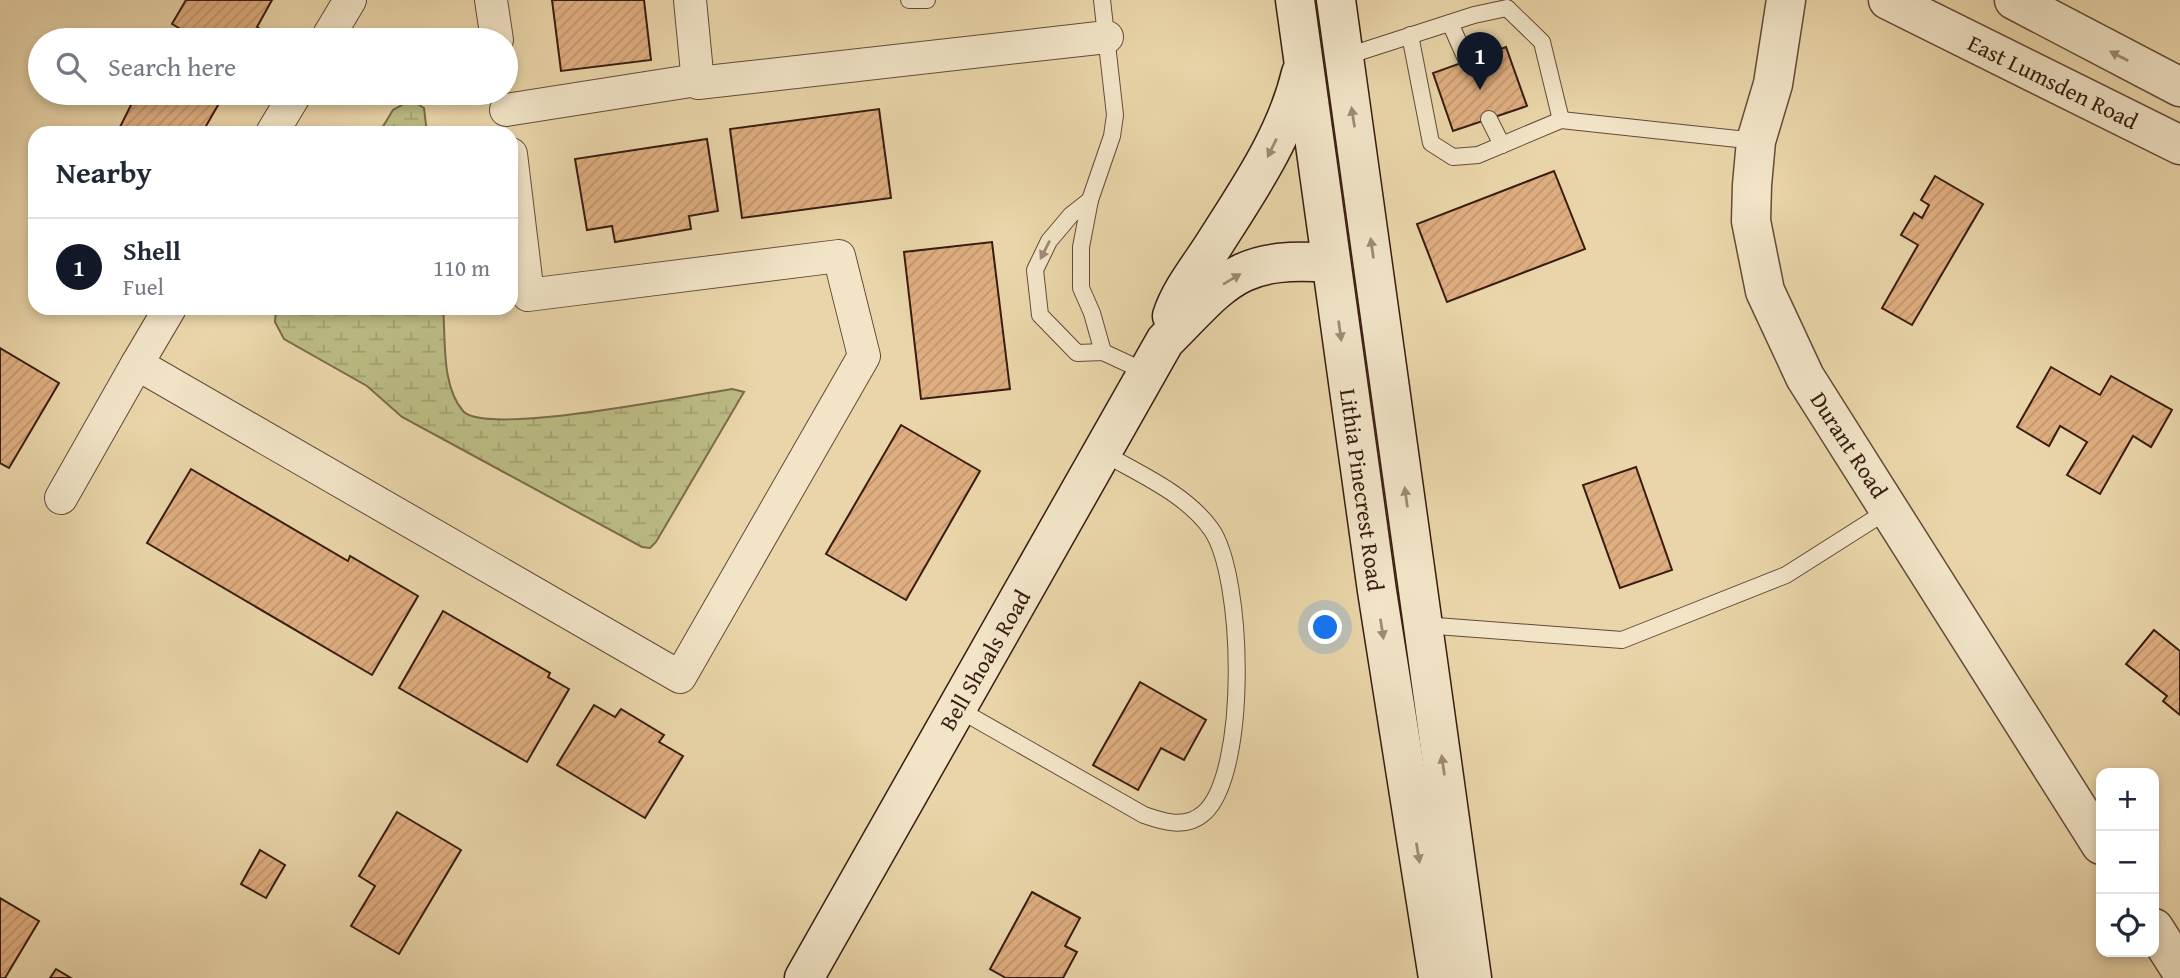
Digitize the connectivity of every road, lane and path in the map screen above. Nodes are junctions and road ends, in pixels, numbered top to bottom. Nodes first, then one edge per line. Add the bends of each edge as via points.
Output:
1 (350, 0) edge
2 (491, 0) edge
3 (690, 0) edge
4 (909, 0) edge
5 (927, 0) edge
6 (1102, 0) edge
7 (1295, 0) edge
8 (1336, 0) edge
9 (1786, 0) edge
10 (1888, 0) edge
11 (2014, 0) edge
12 (1450, 23) junction
13 (333, 28) edge
14 (494, 28) edge
15 (1410, 35) junction
16 (1107, 37) junction
17 (1343, 57) junction
18 (1303, 61) junction
19 (1467, 61) dead end
20 (697, 80) junction
21 (2180, 87) edge
22 (289, 105) edge
23 (506, 112) edge
24 (1489, 119) dead end
25 (1561, 120) junction
26 (276, 126) edge
27 (1756, 141) junction
28 (1502, 145) junction
29 (2180, 145) edge
30 (1090, 200) junction
31 (518, 212) edge
32 (1330, 263) junction
33 (166, 315) edge
34 (1103, 352) junction
35 (1155, 356) junction
36 (137, 364) junction
37 (1103, 453) junction
38 (61, 498) dead end
39 (1891, 509) junction
40 (1423, 625) junction
41 (958, 709) junction
42 (2096, 837) edge
43 (2159, 936) edge
44 (2180, 969) edge
45 (804, 978) edge
46 (1438, 978) edge
47 (1472, 978) edge

1 - 13 street
2 - 14 street
3 - 20 street
4 - 5 lane
6 - 16 lane
7 - 18 main road, Lithia Pinecrest Road
8 - 17 main road, Lithia Pinecrest Road
9 - 27 main road, Durant Road via 1773,84
10 - 29 main road, East Lumsden Road
21 -> 11 main road
12 - 15 lane
12 - 19 lane
12 - 25 lane via 1507,8 1542,42
15 - 17 lane
15 - 28 lane via 1430,143 1453,156 1478,155
16 - 20 street
16 - 30 lane via 1115,115 1106,159
40 -> 17 main road, Lithia Pinecrest Road
18 - 32 main road, Lithia Pinecrest Road
18 -> 35 main road via 1297,91 1259,173 1189,282
20 - 23 street
22 - 26 street
24 - 28 lane
25 - 27 lane
25 - 28 lane
27 - 39 main road, Durant Road via 1751,221 1765,291 1805,377
30 - 34 lane via 1081,247 1081,288
30 -> 34 lane via 1049,241 1035,270 1040,315 1077,353
31 - 36 street via 528,295 839,256 864,356 680,677
35 -> 32 main road via 1215,290 1234,276 1264,264
32 -> 46 main road, Lithia Pinecrest Road
33 - 36 street
34 - 35 lane
35 - 37 main road, Bell Shoals Road
36 - 38 street
37 - 41 main road, Bell Shoals Road
37 - 41 lane via 1194,508 1213,531 1223,554 1236,628 1236,718 1229,760 1212,805 1187,822 1168,823 1144,815
39 - 40 lane via 1786,575 1622,640
39 - 42 main road, Durant Road
47 -> 40 main road, Lithia Pinecrest Road
41 - 45 main road, Bell Shoals Road
43 - 44 main road

